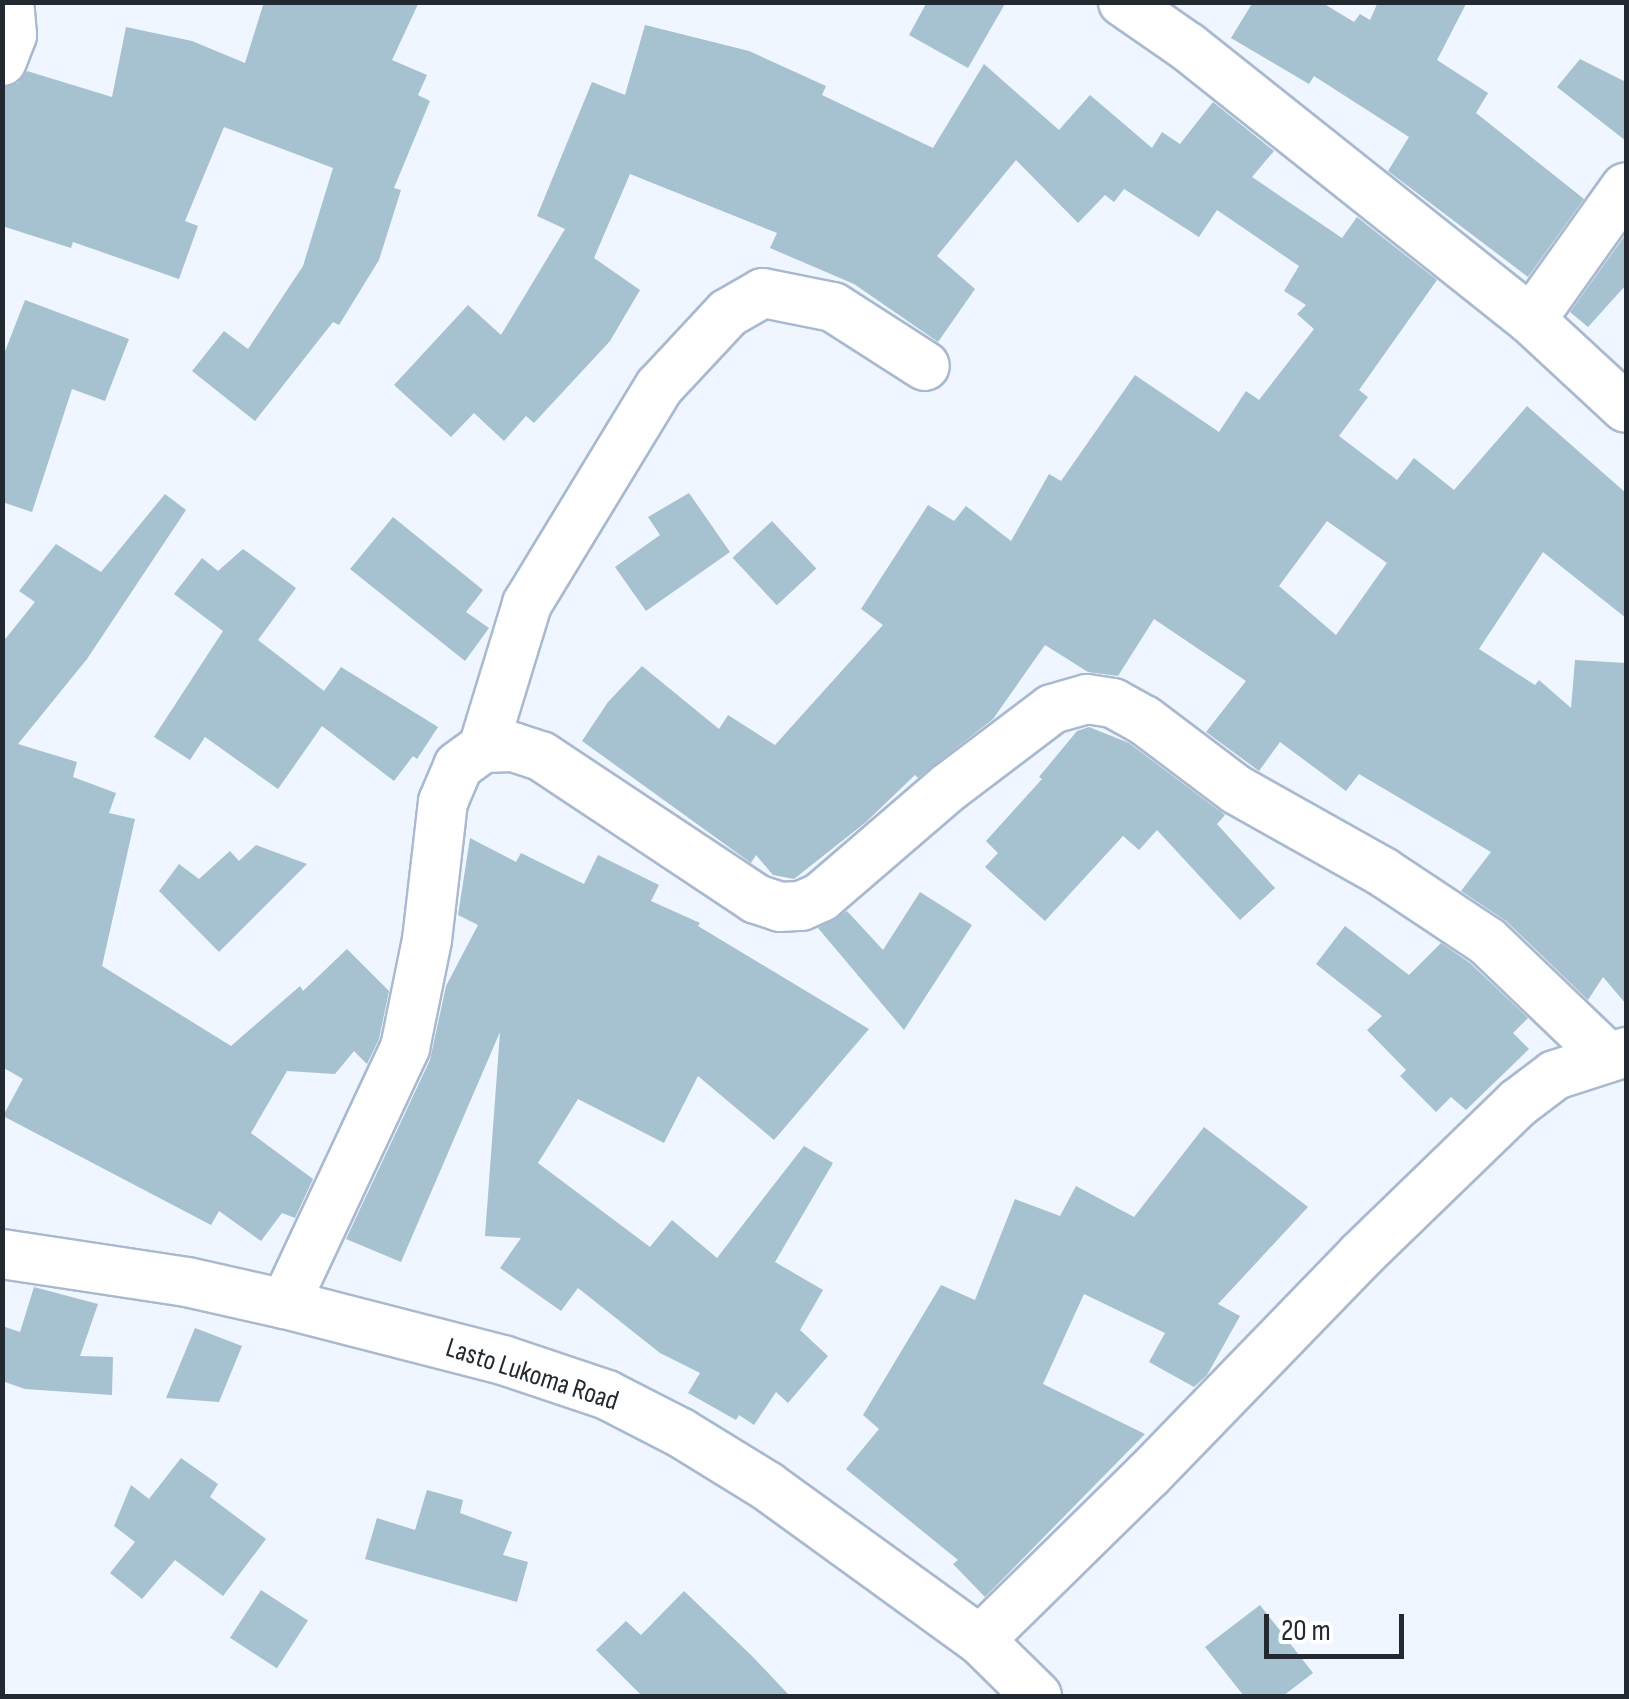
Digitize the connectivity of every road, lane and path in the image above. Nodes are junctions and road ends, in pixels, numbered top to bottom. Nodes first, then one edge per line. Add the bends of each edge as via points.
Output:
1 (10, 2) edge
2 (1122, 2) edge
3 (2, 61) edge
4 (1626, 188) edge
5 (1531, 320) junction
6 (925, 366) dead end
7 (1626, 408) edge
8 (484, 748) junction
9 (1616, 1053) edge
10 (2, 1254) edge
11 (285, 1304) junction
12 (980, 1640) junction
13 (1025, 1693) edge

1 - 3 street via 12,35
2 - 5 street
4 - 5 street
5 - 7 street
6 - 8 street via 833,307 763,293 728,313 659,387 527,604
8 - 9 street via 513,747 541,756 756,899 801,906 821,897 1052,709 1088,699 1113,703 1237,790 1383,872 1487,941
8 - 11 street via 458,766 442,802 427,940 406,1048
9 - 12 street via 1555,1075 1518,1103
10 - 11 street, Lasto Lukoma Road
11 - 12 street, Lasto Lukoma Road via 503,1360 607,1395 767,1486
12 - 13 street, Lasto Lukoma Road

